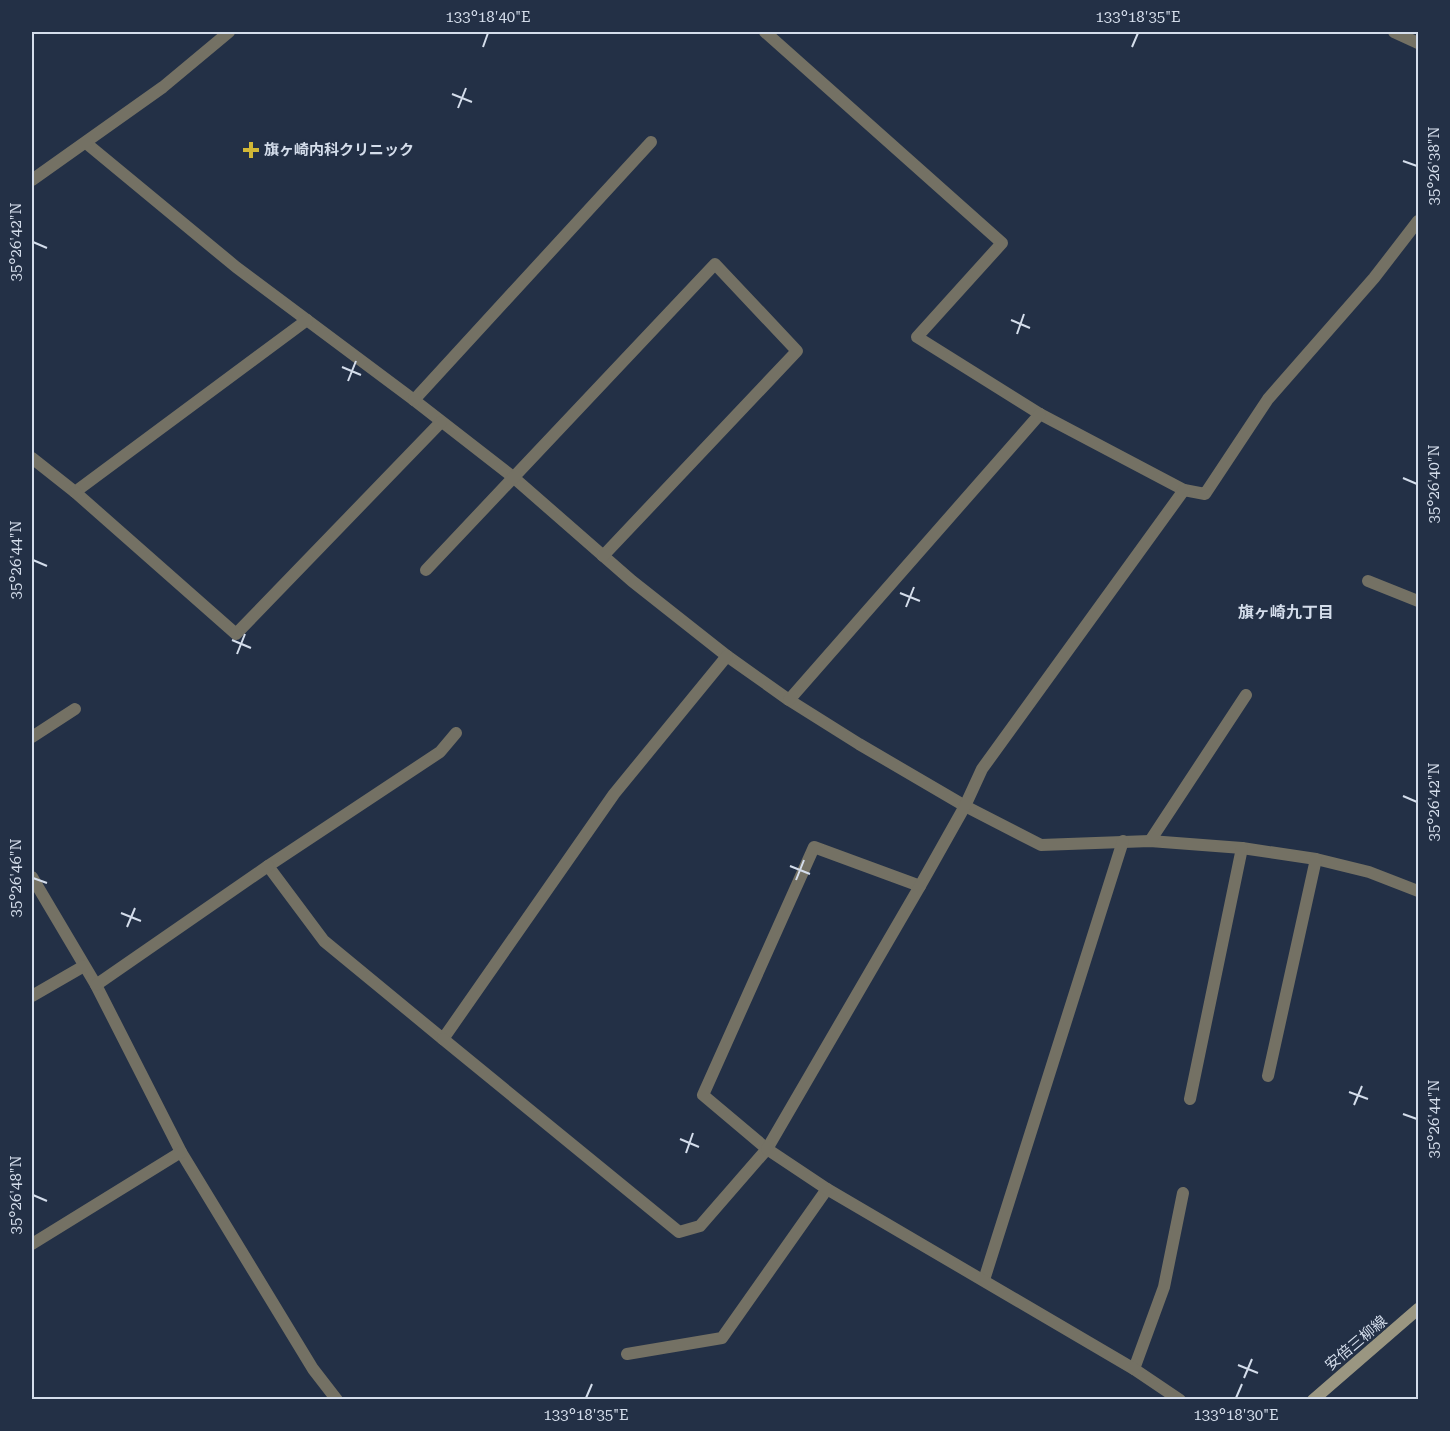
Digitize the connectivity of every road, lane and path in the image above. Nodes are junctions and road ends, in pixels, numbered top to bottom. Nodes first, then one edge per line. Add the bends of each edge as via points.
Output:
1 (229, 32) edge
2 (765, 32) edge
3 (1394, 32) edge
4 (1419, 43) edge
5 (651, 142) dead end
6 (86, 143) junction
7 (32, 180) edge
8 (1419, 222) edge
9 (307, 320) junction
10 (414, 400) junction
11 (1040, 414) junction
12 (441, 422) junction
13 (32, 458) edge
14 (513, 477) junction
15 (1184, 490) junction
16 (75, 492) junction
17 (603, 556) junction
18 (426, 570) dead end
19 (1368, 581) dead end
20 (1419, 601) edge
21 (727, 657) junction
22 (1246, 695) dead end
23 (789, 700) junction
24 (75, 709) dead end
25 (456, 732) dead end
26 (32, 737) edge
27 (964, 806) junction
28 (1124, 841) junction
29 (1150, 841) junction
30 (1242, 848) junction
31 (1316, 859) junction
32 (268, 866) junction
33 (32, 877) edge
34 (920, 886) junction
35 (1419, 891) edge
36 (84, 966) junction
37 (96, 985) junction
38 (32, 996) edge
39 (443, 1039) junction
40 (1268, 1076) dead end
41 (1190, 1099) dead end
42 (767, 1149) junction
43 (181, 1152) junction
44 (827, 1189) junction
45 (1183, 1193) dead end
46 (32, 1244) edge
47 (984, 1280) junction
48 (1419, 1310) edge
49 (627, 1353) dead end
50 (1134, 1369) junction
51 (337, 1400) edge
52 (1180, 1400) edge
53 (1313, 1400) edge

1 - 6 street
2 - 11 street via 1002,243 917,337
3 - 4 street
5 - 10 street
6 - 7 street
6 - 9 street via 236,267
8 - 15 street via 1268,399 1205,494
9 - 10 street
9 - 16 street
10 - 12 street
11 - 15 street
11 - 23 street
12 - 14 street
12 - 16 street via 236,634
13 - 16 street
14 - 17 street
14 - 17 street via 715,264 797,351
14 - 18 street
15 - 27 street via 982,769
17 - 21 street
19 - 20 street
21 - 23 street
21 - 39 street via 614,794
22 - 29 street
23 - 27 street
24 - 26 street
25 - 32 street via 440,752
27 - 28 street via 1041,845
27 - 34 street
28 - 29 street
28 - 47 street
29 - 30 street
30 - 31 street
30 - 41 street
31 - 35 street via 1368,872
31 - 40 street
32 - 37 street
32 - 39 street via 324,941
33 - 36 street
34 - 42 street
34 - 42 street via 814,847 703,1095
36 - 37 street
36 - 38 street
37 - 43 street
39 - 42 street via 679,1232 700,1226
42 - 44 street
43 - 46 street
43 - 51 street via 313,1369
44 - 47 street
44 - 49 street via 722,1338
45 - 50 street via 1164,1287
47 - 50 street
48 - 53 street, 安倍三柳線
50 - 52 street

